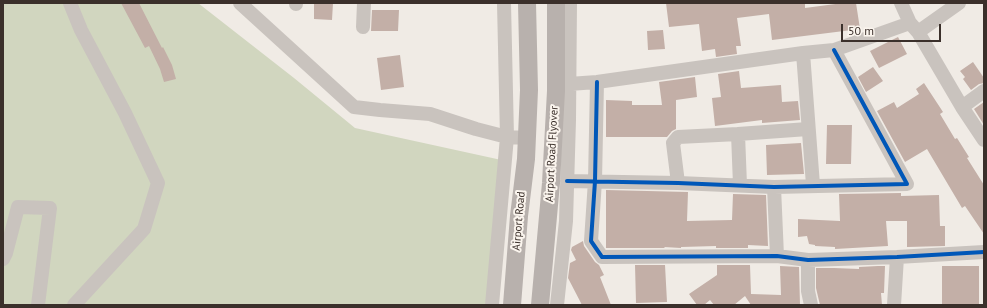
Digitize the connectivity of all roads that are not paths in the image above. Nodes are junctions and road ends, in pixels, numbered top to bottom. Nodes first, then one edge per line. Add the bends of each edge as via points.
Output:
1 (70, 3) edge
2 (240, 3) edge
3 (364, 3) edge
4 (504, 3) edge
5 (527, 3) edge
6 (556, 3) edge
7 (570, 3) edge
8 (901, 3) edge
9 (959, 3) edge
10 (363, 27) dead end
11 (914, 27) junction
12 (834, 50) junction
13 (803, 53) junction
14 (596, 82) junction
15 (563, 87) junction
16 (984, 91) edge
17 (962, 107) junction
18 (808, 129) junction
19 (738, 134) junction
20 (508, 137) junction
21 (527, 138) junction
22 (984, 140) edge
23 (567, 181) junction
24 (595, 181) junction
25 (678, 183) junction
26 (740, 185) junction
27 (813, 185) junction
28 (774, 186) junction
29 (984, 252) edge
30 (777, 256) junction
31 (897, 257) junction
32 (3, 259) edge
33 (808, 260) junction
34 (38, 305) edge
35 (74, 305) edge
36 (492, 305) edge
37 (512, 305) edge
38 (540, 305) edge
39 (557, 305) edge
40 (811, 305) edge
41 (894, 305) edge

1 - 35 street via 158,183 144,229
2 - 20 street via 354,107 430,114 476,130
3 - 10 street
4 - 20 street
5 - 21 main road
6 - 15 main road, Airport Road Flyover
7 - 15 street
8 - 11 street
9 - 11 street
11 - 12 street
11 - 17 street
12 - 13 street
12 - 27 street via 907,184
13 - 14 street
13 - 18 street
14 - 15 street
14 - 24 street
15 - 23 street via 569,120
15 - 38 main road, Airport Road Flyover
16 - 17 street
17 - 22 street
18 - 19 street
18 - 27 street
19 - 25 street via 678,137 673,143
19 - 26 street
20 - 21 street
20 - 36 street
21 - 37 main road, Airport Road
23 - 24 street
23 - 39 street via 566,221
24 - 25 street
24 - 30 street via 591,241 602,257
25 - 26 street
26 - 28 street
27 - 28 street
28 - 30 street
29 - 31 street
30 - 33 street
31 - 33 street
31 - 41 street
32 - 34 street via 18,206 50,208
33 - 40 street via 808,291

